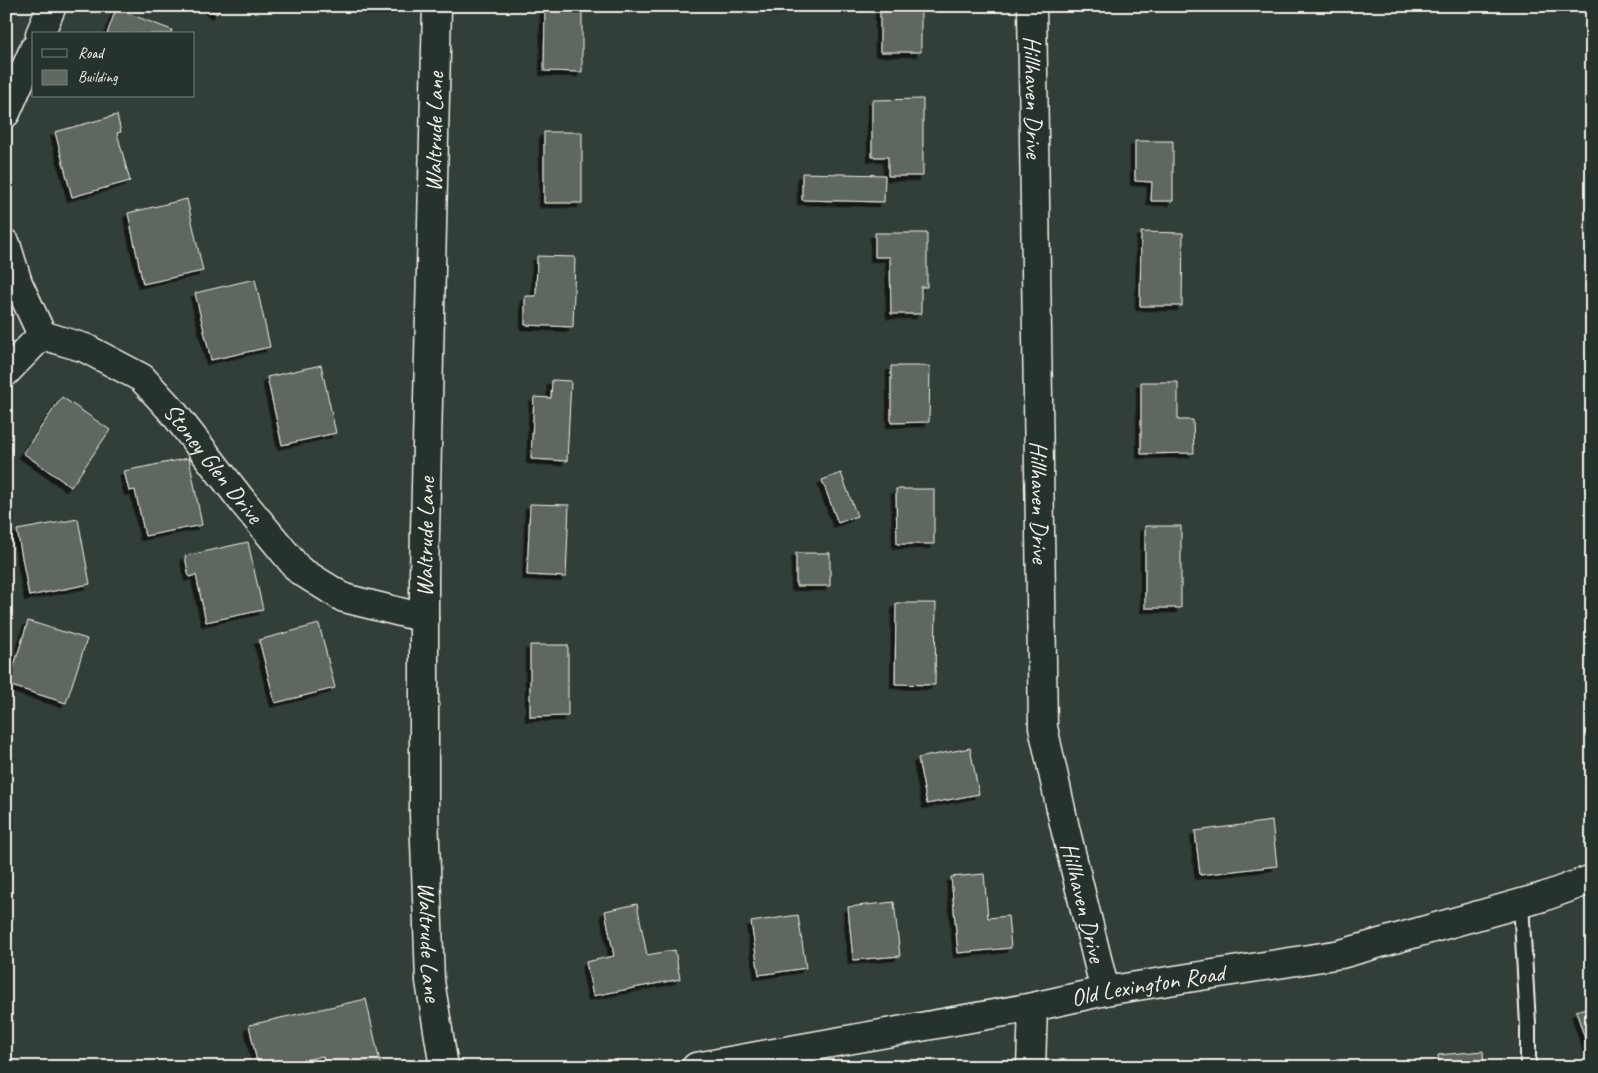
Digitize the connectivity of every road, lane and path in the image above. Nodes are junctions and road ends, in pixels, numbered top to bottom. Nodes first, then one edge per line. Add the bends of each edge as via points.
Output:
1 (52, 6) edge
2 (437, 6) edge
3 (1032, 6) edge
4 (41, 32) edge
5 (32, 54) edge
6 (6, 113) edge
7 (6, 244) edge
8 (42, 335) junction
9 (6, 372) edge
10 (424, 618) junction
11 (1592, 879) edge
12 (1521, 903) junction
13 (1105, 991) junction
14 (1033, 1007) junction
15 (444, 1067) edge
16 (696, 1067) edge
17 (1031, 1067) edge
18 (1528, 1067) edge

1 - 4 street
2 - 10 street, Waltrude Lane
3 - 13 street, Hillhaven Drive via 1043,727
5 - 6 street
7 - 8 street via 18,282
8 - 9 street
8 - 10 street, Stoney Glen Drive via 84,348 142,378 299,570 344,598
10 - 15 street, Waltrude Lane via 424,814 430,981
11 - 12 street, Old Lexington Road
12 - 13 street, Old Lexington Road via 1341,954
12 - 18 lane
13 - 14 street, Old Lexington Road
14 - 16 street, Old Lexington Road
14 - 17 street

